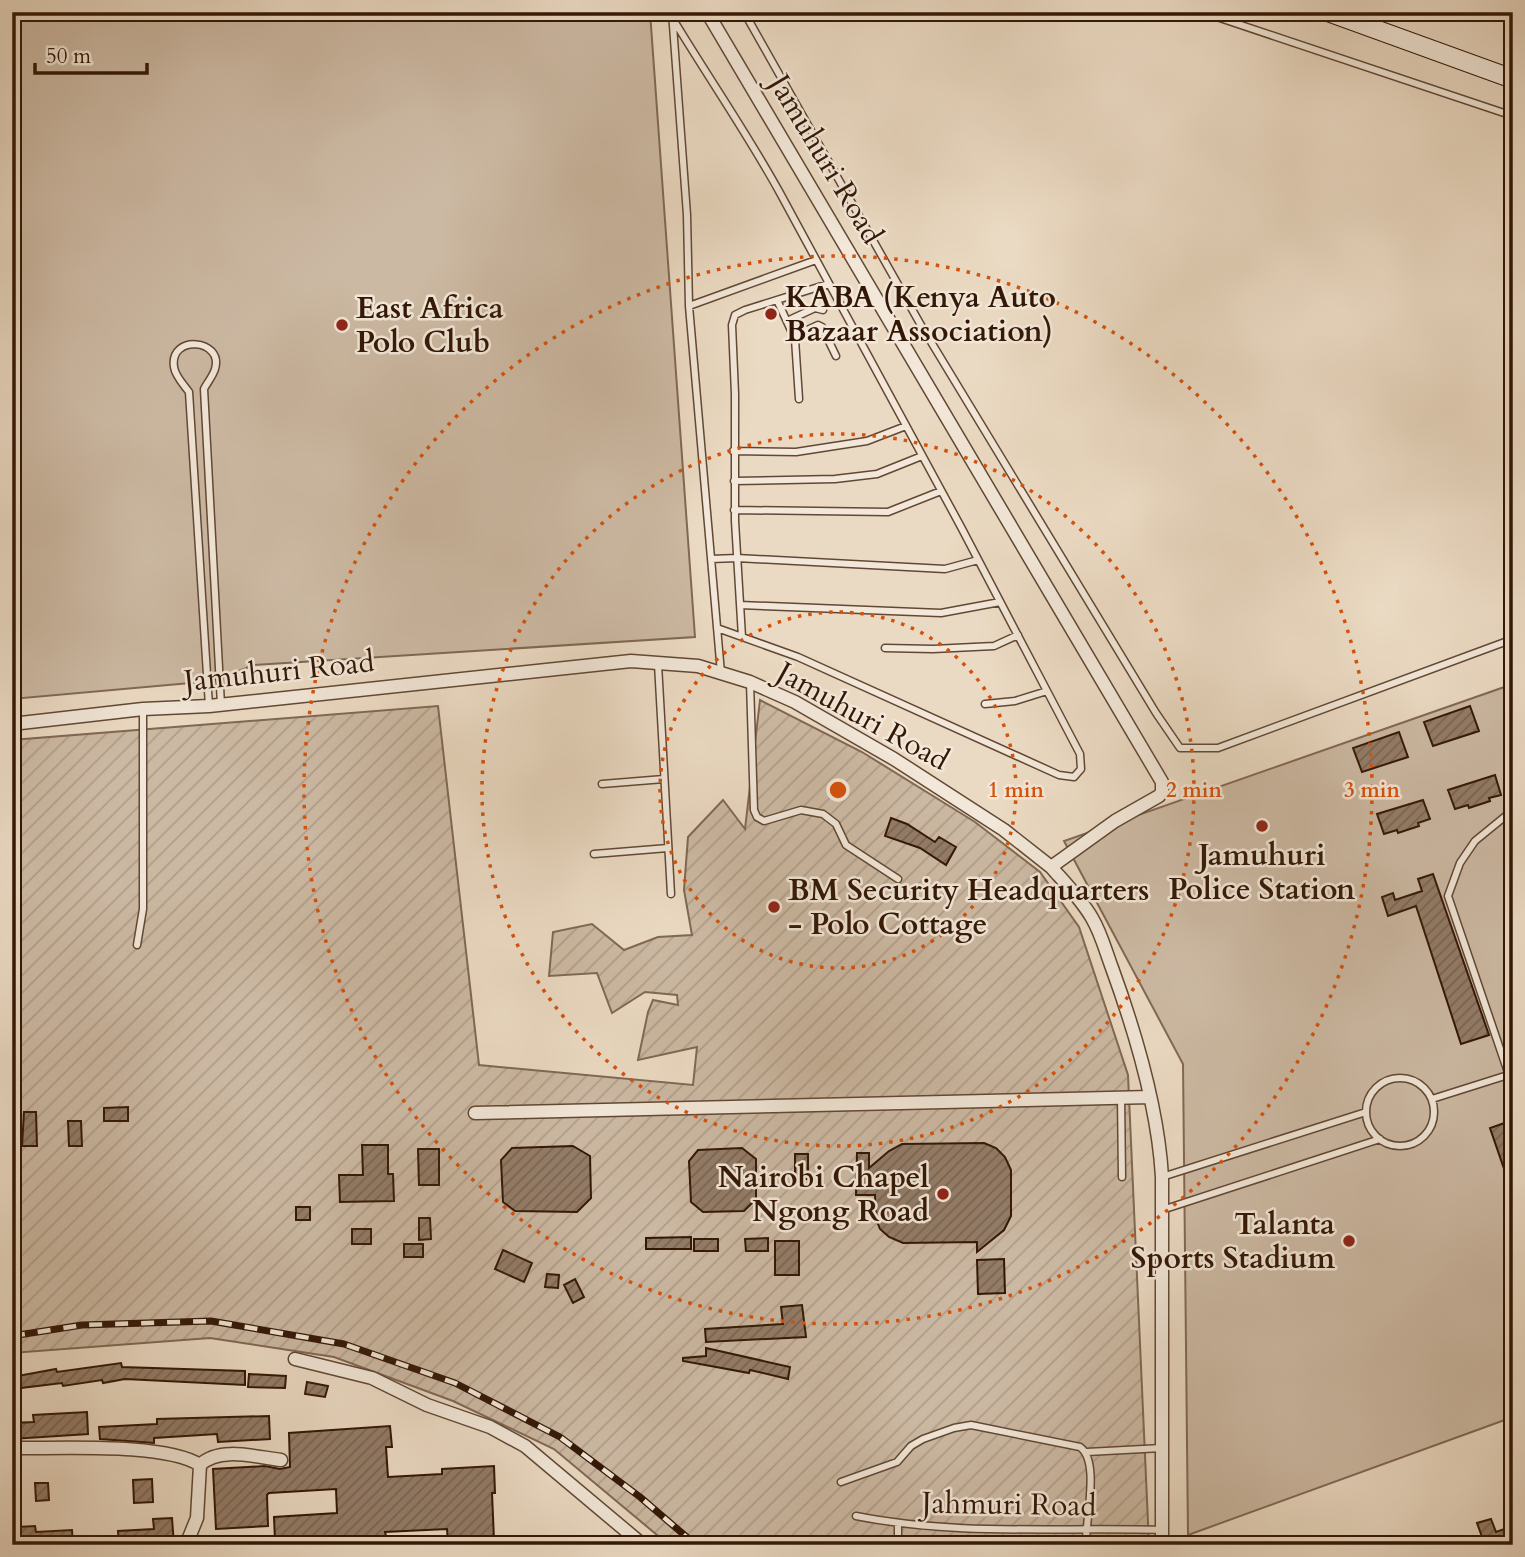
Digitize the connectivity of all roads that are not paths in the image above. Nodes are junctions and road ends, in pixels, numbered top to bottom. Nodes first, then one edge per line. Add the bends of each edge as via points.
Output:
1 (707, 12) edge
2 (744, 12) edge
3 (1202, 12) edge
4 (1328, 12) edge
5 (673, 16) edge
6 (1513, 79) edge
7 (1513, 116) edge
8 (816, 260) junction
9 (828, 284) junction
10 (777, 300) junction
11 (690, 306) junction
12 (823, 310) dead end
13 (787, 321) junction
14 (794, 336) junction
15 (836, 356) dead end
16 (799, 399) dead end
17 (906, 426) junction
18 (733, 451) junction
19 (922, 456) junction
20 (734, 481) junction
21 (941, 491) junction
22 (734, 510) junction
23 (737, 558) junction
24 (711, 559) junction
25 (978, 560) junction
26 (1000, 602) junction
27 (740, 605) junction
28 (717, 628) junction
29 (1018, 635) junction
30 (742, 636) junction
31 (1513, 639) edge
32 (885, 648) dead end
33 (657, 662) junction
34 (721, 674) junction
35 (750, 682) junction
36 (1047, 691) junction
37 (985, 704) dead end
38 (215, 706) junction
39 (143, 709) junction
40 (12, 724) edge
41 (664, 779) junction
42 (602, 784) dead end
43 (1513, 810) edge
44 (668, 848) junction
45 (594, 854) dead end
46 (1051, 867) junction
47 (898, 879) dead end
48 (671, 894) dead end
49 (137, 945) dead end
50 (1508, 1074) junction
51 (1513, 1087) edge
52 (1121, 1097) junction
53 (1150, 1097) junction
54 (1432, 1099) junction
55 (1366, 1112) junction
56 (475, 1113) dead end
57 (1380, 1139) junction
58 (1122, 1177) dead end
59 (1162, 1177) junction
60 (1162, 1210) junction
61 (295, 1359) dead end
62 (12, 1448) edge
63 (1162, 1448) junction
64 (1087, 1452) junction
65 (281, 1460) dead end
66 (200, 1465) junction
67 (841, 1482) dead end
68 (856, 1516) dead end
69 (898, 1525) junction
70 (1087, 1528) junction
71 (1162, 1530) junction
72 (186, 1545) edge
73 (643, 1545) edge
74 (898, 1545) edge
75 (1087, 1545) edge
76 (1162, 1545) edge

1 - 46 street, Jamuhuri Road via 1162,782 1162,792 1154,800 1115,821
2 - 31 lane via 922,327 1180,748 1218,748
3 - 7 lane
4 - 6 street
5 - 8 lane via 752,142
5 - 11 lane
8 - 9 lane
8 - 11 lane
9 - 10 lane
9 - 17 lane
10 - 13 lane
10 - 18 lane via 734,315
11 - 24 lane
12 - 13 lane via 814,308
13 - 14 lane
14 - 15 lane via 818,325
14 - 16 lane
17 - 18 lane via 867,441 796,452
17 - 19 lane
18 - 20 lane
19 - 20 lane via 877,474
19 - 21 lane
20 - 22 lane
21 - 22 lane via 888,512
21 - 25 lane
22 - 23 lane
23 - 24 lane
23 - 25 lane via 945,569
23 - 27 lane
24 - 28 lane
25 - 26 lane
26 - 27 lane via 941,613
26 - 29 lane
27 - 30 lane
28 - 30 lane
28 - 34 lane
29 - 32 lane via 993,646
29 - 36 lane
30 - 36 lane via 1059,775 1074,777 1081,769 1080,754
33 - 34 street, Jamuhuri Road via 698,666
33 - 38 street, Jamuhuri Road via 631,661
33 - 41 lane
34 - 35 street, Jamuhuri Road
35 - 46 street, Jamuhuri Road via 795,702 894,759 1004,830
35 - 47 lane via 757,817 765,821 801,810 823,814 836,824 846,845
36 - 37 lane
38 - 38 lane via 189,392 174,368 178,351 199,343 211,350 216,368 204,389
38 - 39 street, Jamuhuri Road
39 - 40 street, Jamuhuri Road
39 - 49 lane via 143,909
41 - 42 lane
41 - 44 lane
43 - 50 lane via 1475,841 1460,863 1448,896
44 - 45 lane
44 - 48 lane
46 - 53 street via 1093,919 1124,1000
50 - 51 lane
50 - 54 lane
52 - 53 street
52 - 56 street
52 - 58 lane
53 - 59 street
54 - 55 lane via 1411,1079 1389,1079 1372,1092
54 - 57 lane via 1432,1125 1417,1142 1406,1146
55 - 57 lane
55 - 59 lane
57 - 60 lane
59 - 60 street
60 - 63 street
61 - 73 street via 372,1378 490,1427 525,1446
62 - 66 street via 148,1450 185,1457
63 - 64 lane
63 - 71 street
64 - 67 lane via 971,1425 923,1439 897,1462
64 - 70 lane via 1091,1464
65 - 66 street via 227,1454 207,1458
66 - 72 street via 197,1518
68 - 69 lane, Jahmuri Road
69 - 70 lane, Jahmuri Road
69 - 74 lane
70 - 71 lane, Jahmuri Road
70 - 75 lane
71 - 76 street

